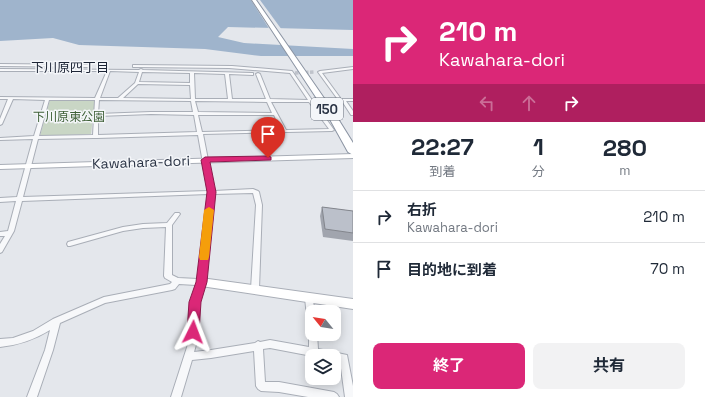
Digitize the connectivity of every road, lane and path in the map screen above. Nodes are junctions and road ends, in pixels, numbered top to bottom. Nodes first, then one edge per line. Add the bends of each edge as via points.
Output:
1 (254, 0) edge
2 (257, 0) edge
3 (0, 65) edge
4 (353, 68) edge
5 (0, 70) edge
6 (109, 70) junction
7 (141, 70) junction
8 (297, 70) junction
9 (192, 72) junction
10 (227, 73) junction
11 (258, 74) junction
12 (137, 83) junction
13 (192, 84) junction
14 (0, 98) edge
15 (11, 98) junction
16 (47, 99) junction
17 (97, 99) junction
18 (119, 99) junction
19 (193, 100) junction
20 (230, 100) junction
21 (268, 100) junction
22 (313, 100) junction
23 (340, 100) junction
24 (353, 100) edge
25 (196, 114) junction
26 (275, 114) junction
27 (353, 114) edge
28 (97, 115) junction
29 (0, 124) edge
30 (284, 131) junction
31 (200, 133) junction
32 (95, 137) junction
33 (36, 138) junction
34 (353, 138) edge
35 (0, 139) edge
36 (353, 152) edge
37 (353, 156) edge
38 (205, 160) junction
39 (29, 166) junction
40 (0, 167) edge
41 (211, 192) junction
42 (19, 199) junction
43 (0, 200) edge
44 (177, 214) dead end
45 (169, 225) junction
46 (10, 233) junction
47 (0, 234) edge
48 (70, 244) dead end
49 (0, 250) edge
50 (177, 280) junction
51 (201, 282) junction
52 (255, 290) junction
53 (310, 298) junction
54 (353, 304) edge
55 (310, 305) edge
56 (56, 321) junction
57 (0, 343) edge
58 (258, 345) junction
59 (305, 350) edge
60 (190, 356) junction
61 (341, 357) edge
62 (32, 397) edge
63 (176, 397) edge
64 (334, 397) edge
65 (350, 397) edge

1 - 8 highway, 150
2 - 8 highway, 150
3 - 8 street
4 - 23 street via 318,72
5 - 6 street
6 - 7 street
6 - 17 street
7 - 9 street
7 - 12 street
8 - 11 street
8 - 22 street via 299,85
8 - 34 highway, 150
8 - 36 highway, 150 via 331,114
9 - 10 street
9 - 13 street
10 - 11 street
10 - 20 street
11 - 21 street
12 - 13 street
12 - 18 street
13 - 19 street
14 - 15 street
15 - 16 street
15 - 29 street
16 - 17 street
16 - 33 street
17 - 18 street
17 - 28 street
18 - 19 street
19 - 20 street
19 - 25 street
20 - 21 street
21 - 22 street
21 - 26 street
22 - 30 street via 332,130
23 - 24 street
23 - 27 street
25 - 26 street
25 - 28 street
25 - 31 street
26 - 30 street
28 - 32 street
30 - 31 street
31 - 32 street
31 - 38 street
32 - 33 street
33 - 35 street
33 - 39 street
37 - 38 street, Kawahara-dori
38 - 39 street, Kawahara-dori
38 - 41 street
39 - 40 street, Kawahara-dori
39 - 42 street
41 - 42 street
41 - 51 street
41 - 52 street via 256,192 259,205
42 - 43 street
42 - 46 street
44 - 45 street
45 - 48 street via 128,228
45 - 50 street via 168,272 170,278
46 - 47 street
46 - 49 street
50 - 51 street
50 - 56 street via 172,286 104,300
51 - 52 street
51 - 60 street via 195,302
52 - 53 street
53 - 54 street
53 - 55 street
56 - 57 street via 24,339
56 - 62 street via 49,350
58 - 59 street via 270,344
58 - 60 street
58 - 64 street via 261,386
60 - 63 street
61 - 65 street via 344,358

